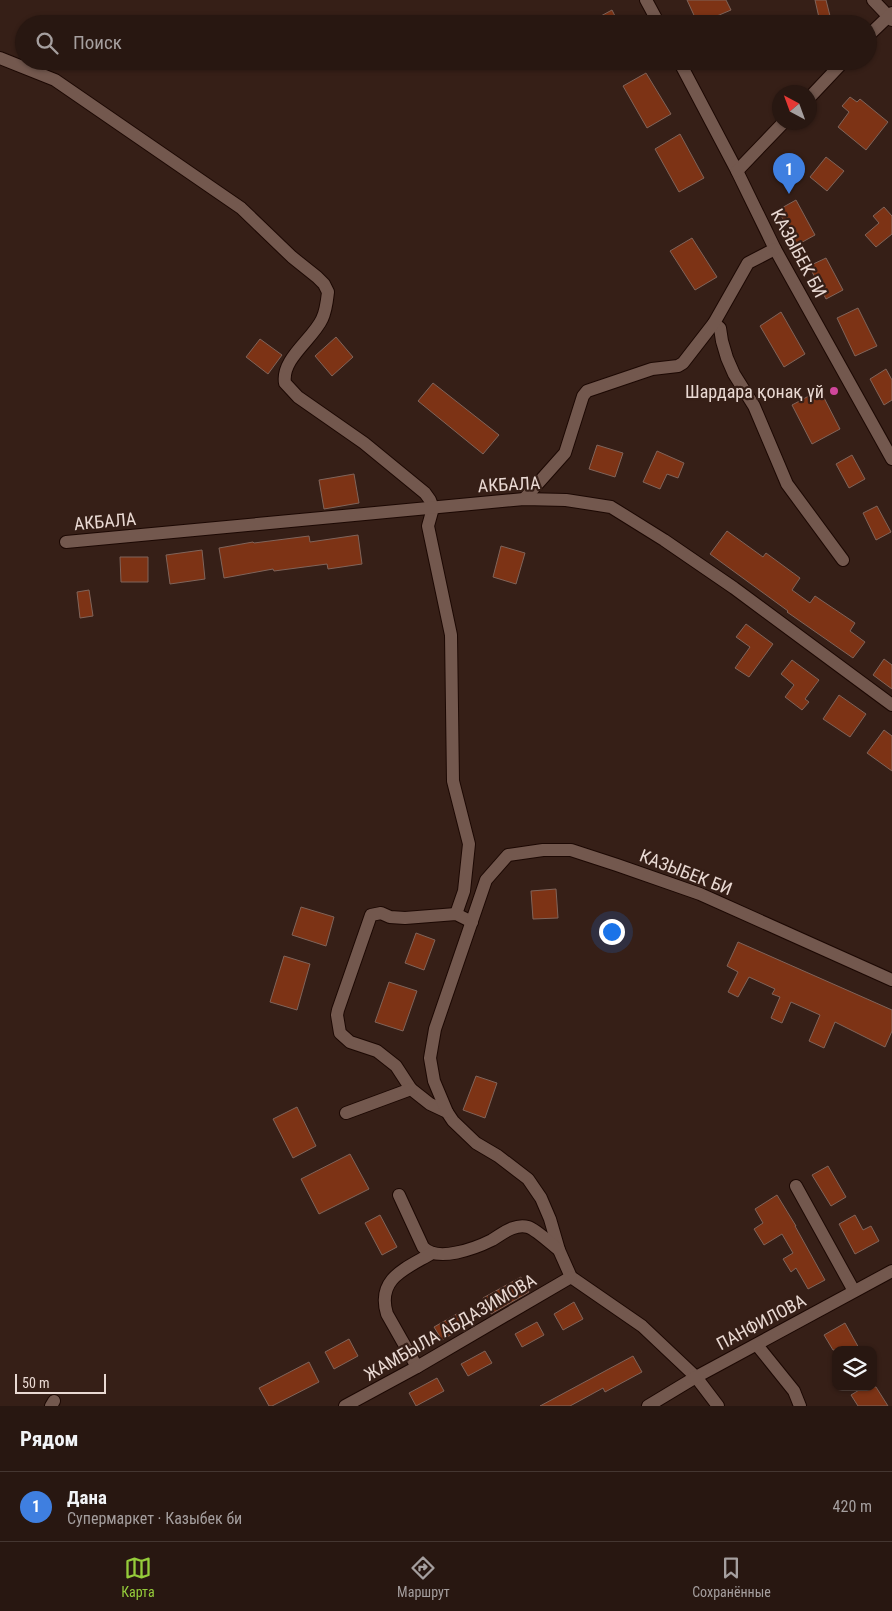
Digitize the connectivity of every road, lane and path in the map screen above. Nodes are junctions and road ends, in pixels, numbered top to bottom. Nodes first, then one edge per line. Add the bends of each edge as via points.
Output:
1 (646, 0) edge
2 (873, 0) edge
3 (654, 15) edge
4 (891, 16) edge
5 (877, 28) edge
6 (0, 58) edge
7 (15, 64) edge
8 (30, 70) edge
9 (684, 70) edge
10 (836, 70) edge
11 (817, 90) edge
12 (776, 130) edge
13 (737, 171) junction
14 (775, 248) junction
15 (714, 323) junction
16 (892, 459) edge
17 (524, 499) junction
18 (433, 508) junction
19 (66, 542) dead end
20 (843, 560) dead end
21 (892, 705) edge
22 (456, 914) junction
23 (472, 922) junction
24 (892, 980) edge
25 (411, 1090) junction
26 (447, 1112) junction
27 (346, 1113) dead end
28 (796, 1186) dead end
29 (399, 1195) dead end
30 (559, 1250) junction
31 (432, 1253) junction
32 (892, 1271) edge
33 (571, 1277) junction
34 (854, 1291) junction
35 (757, 1345) junction
36 (417, 1367) junction
37 (696, 1377) junction
38 (345, 1406) edge
39 (648, 1406) edge
40 (718, 1406) edge
41 (800, 1406) edge

1 - 3 street
2 - 4 street
4 - 5 street
6 - 7 street
8 - 18 street via 55,80 241,208 324,284 328,292 322,320 286,370 285,384 425,493
9 - 13 street, КАЗЫБЕК БИ
10 - 11 street
12 - 13 street
13 - 14 street, КАЗЫБЕК БИ
14 - 15 street via 748,263
14 - 16 street, КАЗЫБЕК БИ
15 - 17 street via 678,366 652,369 587,391 565,453
15 - 20 street via 720,328 727,358 754,406 788,484
17 - 18 street, АКБАЛА
17 - 21 street, АКБАЛА via 566,500 611,507 726,583
18 - 19 street, АКБАЛА
18 - 22 street via 428,526 451,635 453,781 469,844 464,890
22 - 23 street
22 - 25 street via 405,918 382,913 372,915 338,1010 340,1033 350,1042 378,1051 396,1066
23 - 24 street, КАЗЫБЕК БИ via 486,880 508,855 571,850 700,894
23 - 26 street via 436,1029 430,1058 434,1081
25 - 26 street
25 - 27 street
26 - 30 street via 476,1143 528,1178 550,1218
28 - 34 street
29 - 31 street via 423,1247
30 - 31 street via 529,1227 521,1226 457,1253
30 - 33 street
31 - 36 street via 392,1277 386,1287 384,1306 387,1314
32 - 34 street, ПАНФИЛОВА
33 - 36 street, ЖАМБЫЛА АБДАЗИМОВА
33 - 37 street via 642,1326
34 - 35 street, ПАНФИЛОВА
35 - 37 street, ПАНФИЛОВА
35 - 41 street via 794,1391
36 - 38 street, ЖАМБЫЛА АБДАЗИМОВА
37 - 39 street, ПАНФИЛОВА
37 - 40 street

